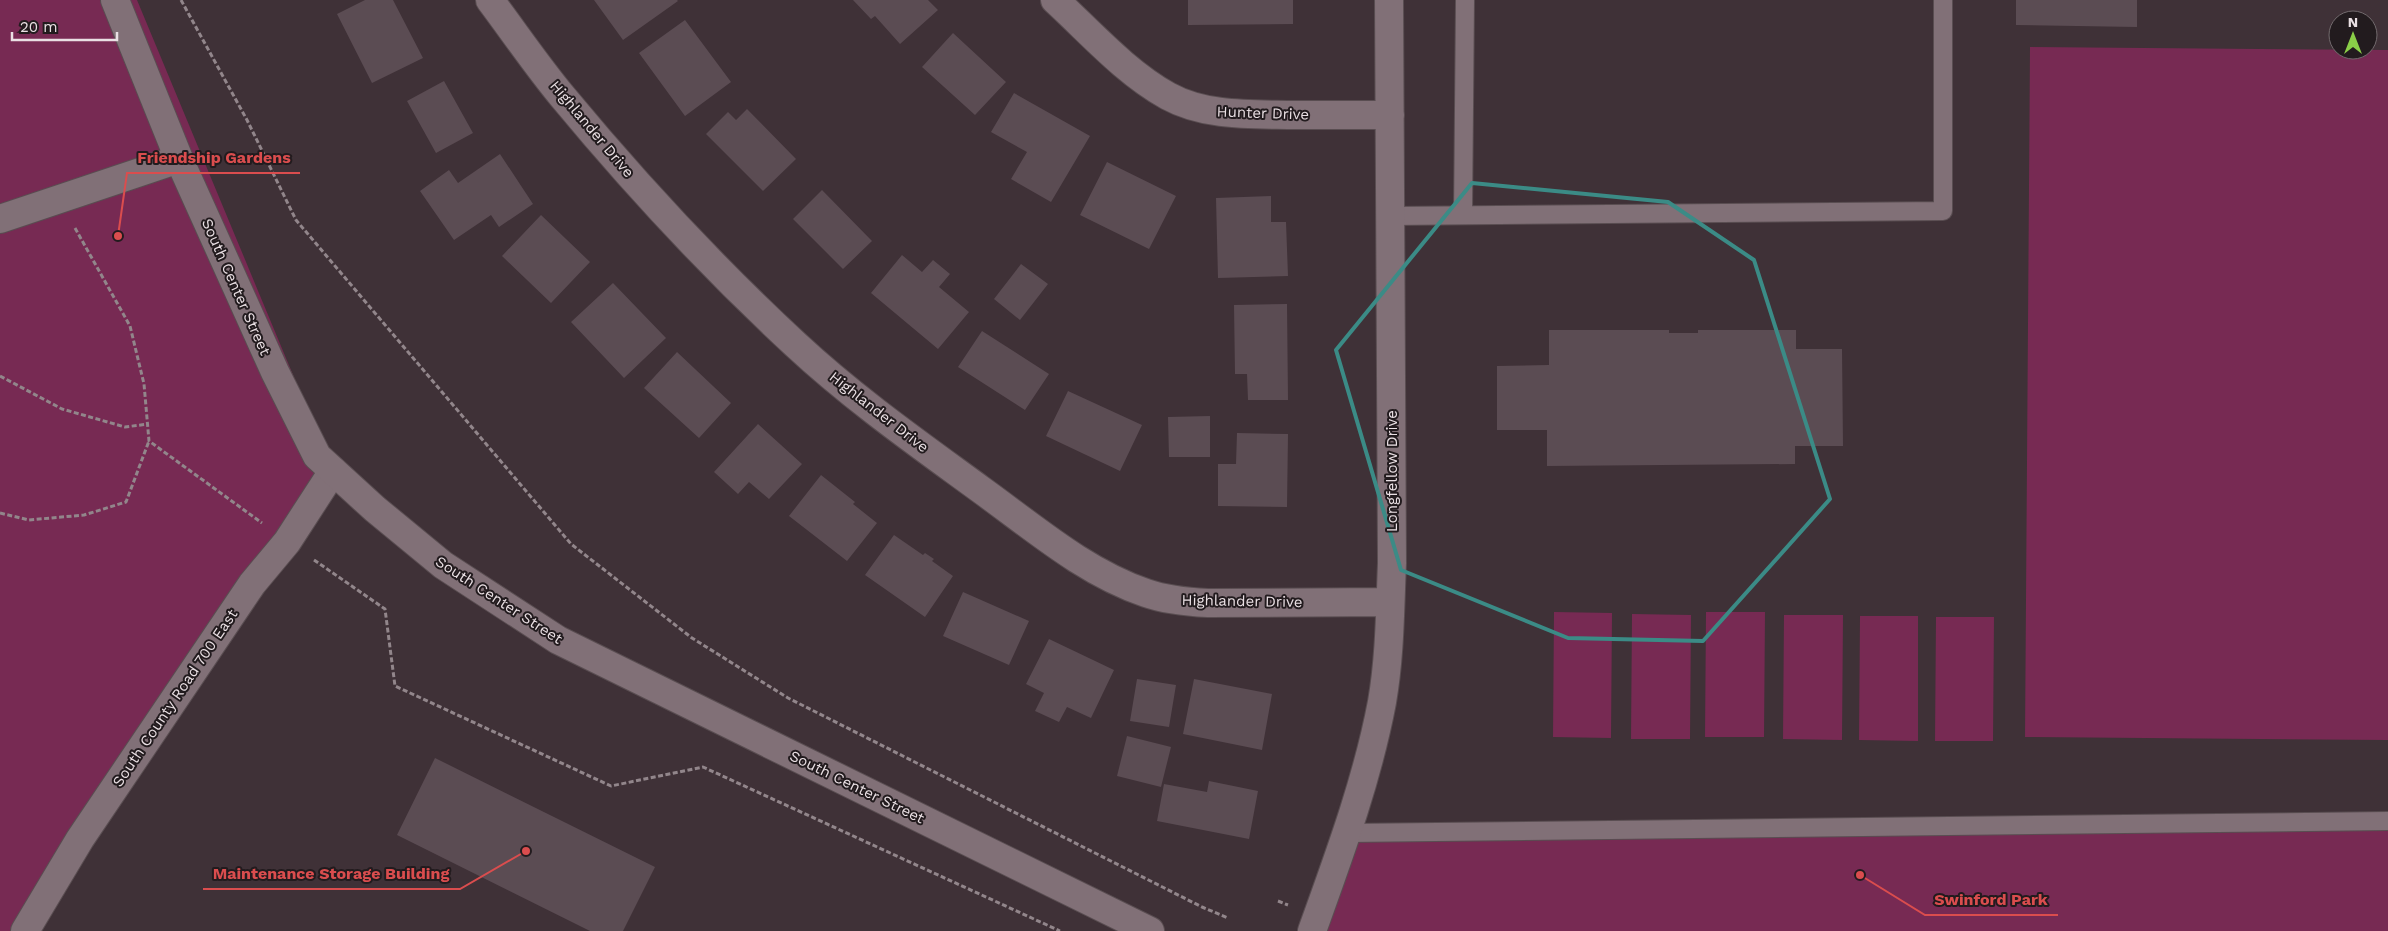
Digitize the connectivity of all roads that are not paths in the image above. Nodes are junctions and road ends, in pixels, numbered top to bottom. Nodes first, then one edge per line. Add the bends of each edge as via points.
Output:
1 (115, 0) edge
2 (490, 0) edge
3 (1055, 0) edge
4 (1389, 0) edge
5 (1465, 0) edge
6 (1943, 0) edge
7 (1390, 115) junction
8 (178, 159) junction
9 (1464, 215) junction
10 (1390, 216) junction
11 (0, 219) edge
12 (333, 471) junction
13 (1390, 602) junction
14 (2388, 821) edge
15 (1347, 833) junction
16 (25, 931) edge
17 (1150, 931) edge
18 (1312, 931) edge

1 - 8 street, South Center Street
2 - 13 street, Highlander Drive via 561,95 631,176 724,275 796,345 885,420 1070,555 1112,579 1148,594 1178,601
3 - 7 street, Hunter Drive via 1138,77 1169,97 1188,104 1244,114
4 - 7 street, Longfellow Drive
5 - 9 lane
6 - 9 lane via 1943,211
7 - 10 street, Longfellow Drive
8 - 11 street
8 - 12 street, South Center Street via 283,389 317,456
9 - 10 lane
10 - 13 street, Longfellow Drive
12 - 16 street, South County Road 700 East via 287,542 252,584 80,839
12 - 17 street, South Center Street via 443,565 558,640
13 - 15 street, Longfellow Drive via 1382,702
14 - 15 lane
15 - 18 street, Longfellow Drive

